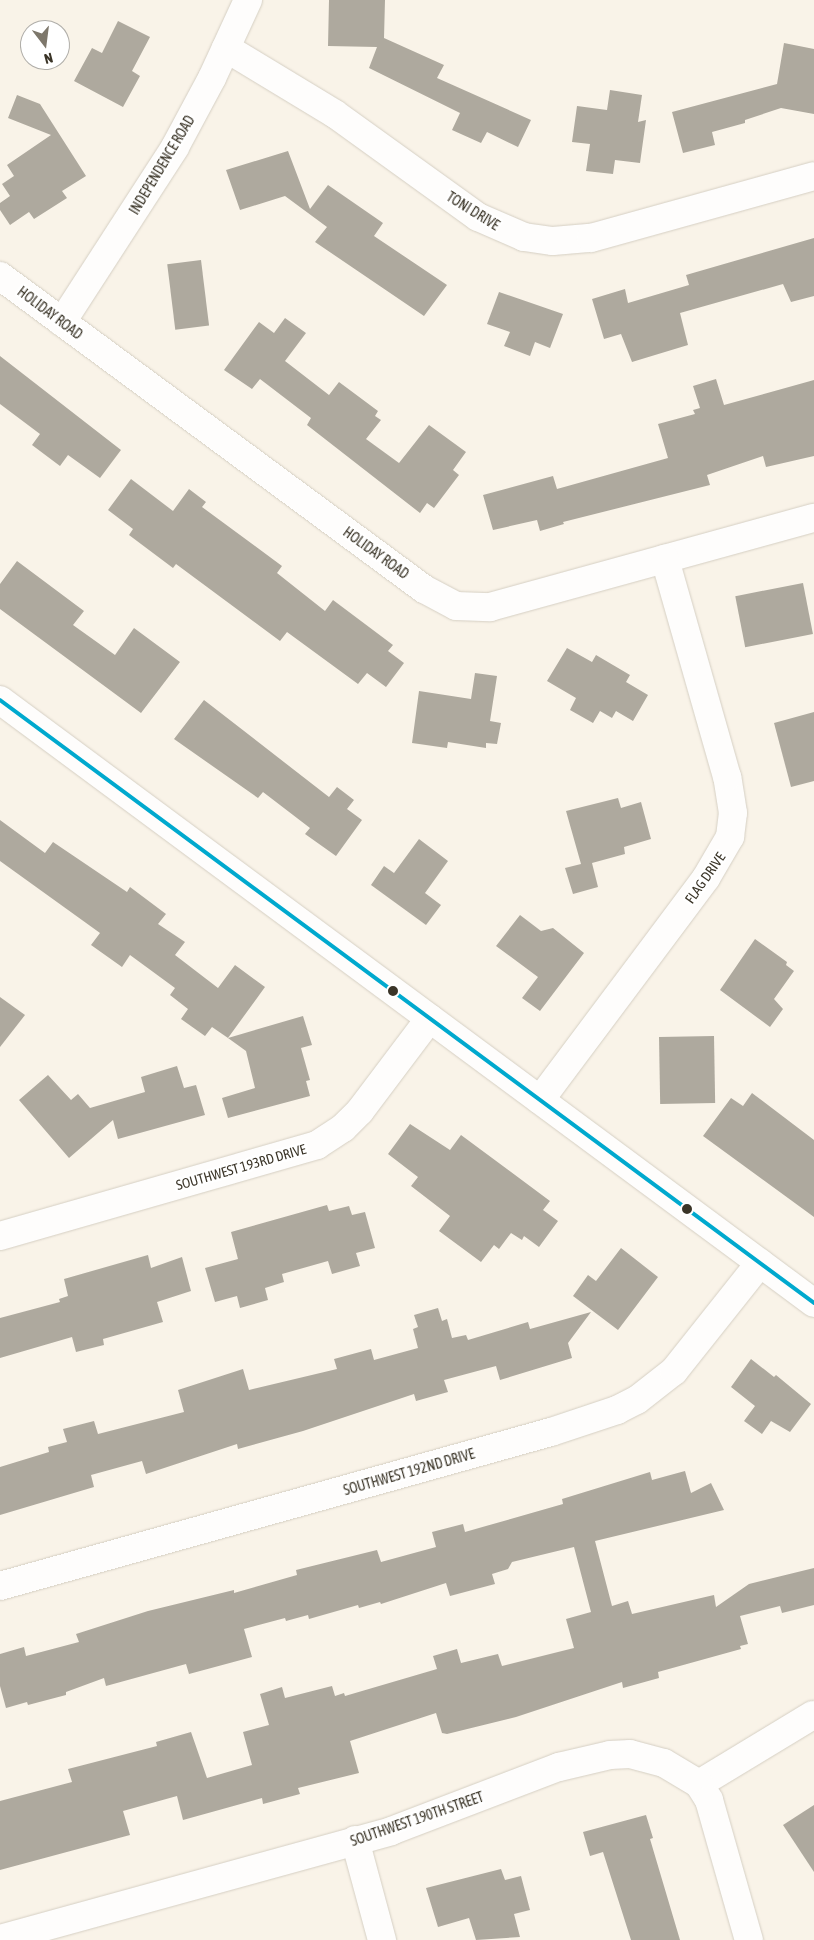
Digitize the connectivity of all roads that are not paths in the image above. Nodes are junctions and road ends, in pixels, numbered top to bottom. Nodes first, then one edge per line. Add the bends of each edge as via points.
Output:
1 (248, 0) edge
2 (226, 48) junction
3 (814, 176) edge
4 (0, 276) edge
5 (62, 322) junction
6 (814, 518) edge
7 (665, 558) junction
8 (0, 700) edge
9 (430, 1018) junction
10 (540, 1100) junction
11 (0, 1236) edge
12 (760, 1263) junction
13 (814, 1303) edge
14 (0, 1586) edge
15 (813, 1715) edge
16 (699, 1784) junction
17 (356, 1840) junction
18 (1, 1939) edge
19 (382, 1940) edge
20 (749, 1940) edge

1 - 2 street, INDEPENDENCE ROAD
2 - 3 street, TONI DRIVE via 358,129 478,218 524,237 554,241 591,238
2 - 5 street, INDEPENDENCE ROAD via 149,190
4 - 5 street, HOLIDAY ROAD
5 - 7 street, HOLIDAY ROAD via 446,602 472,609 490,607
6 - 7 street, HOLIDAY ROAD
7 - 10 street, FLAG DRIVE via 730,789 733,813 730,838 706,878
8 - 9 street
9 - 10 street
9 - 11 street, SOUTHWEST 193RD DRIVE via 351,1121 318,1145
10 - 12 street
12 - 13 street
12 - 14 street, SOUTHWEST 192ND DRIVE via 674,1371 637,1400 617,1410 551,1432
15 - 16 street
16 - 17 street, SOUTHWEST 190TH STREET via 686,1773 648,1757 610,1755 559,1767 428,1818
16 - 20 street via 709,1800
17 - 18 street, SOUTHWEST 190TH STREET
17 - 19 street

